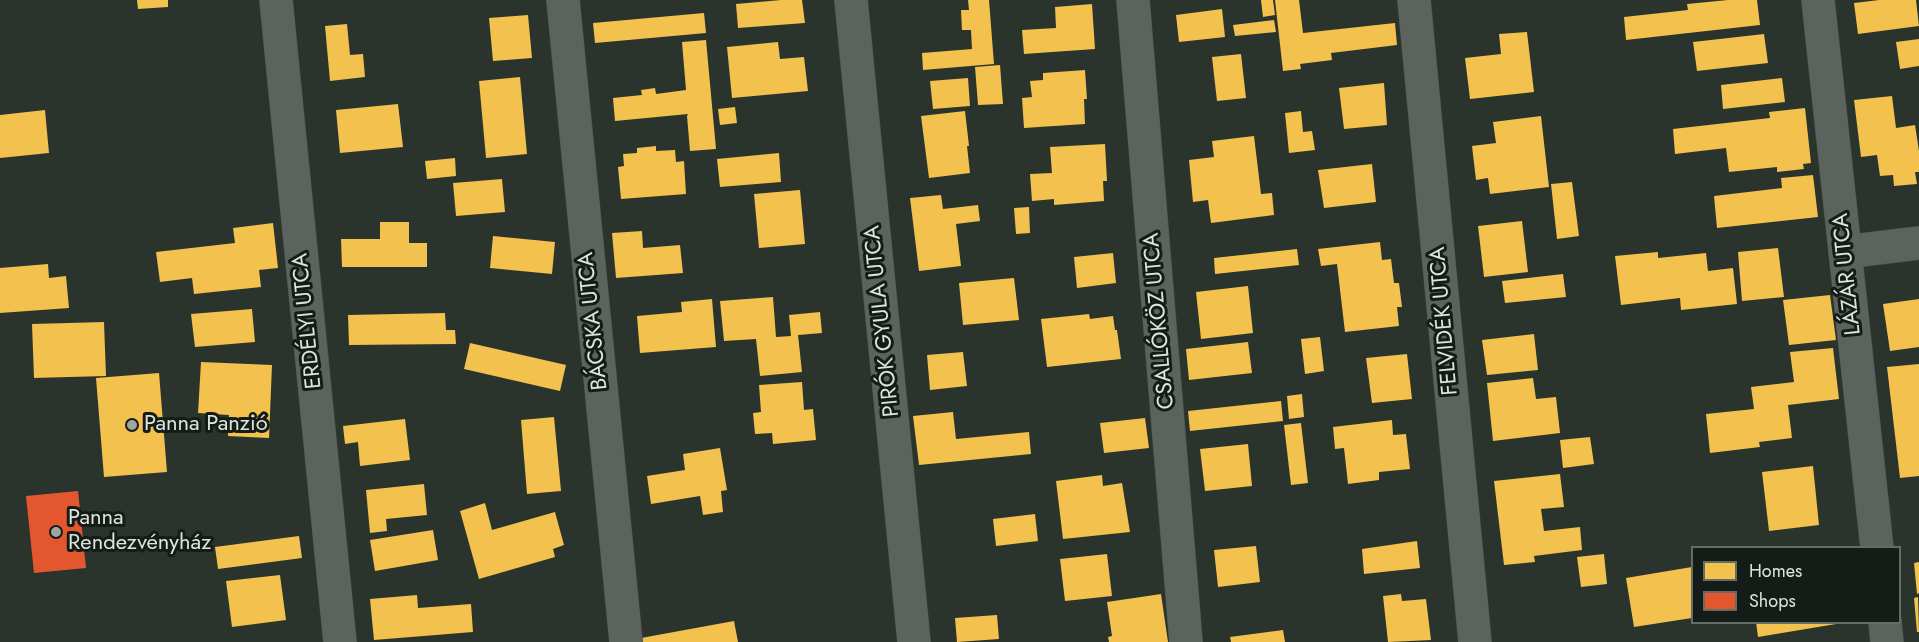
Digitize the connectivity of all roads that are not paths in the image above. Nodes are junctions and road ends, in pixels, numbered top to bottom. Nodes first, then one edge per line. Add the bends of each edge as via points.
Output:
1 (276, 0) edge
2 (563, 0) edge
3 (851, 0) edge
4 (1133, 0) edge
5 (1414, 0) edge
6 (1818, 0) edge
7 (1919, 243) edge
8 (1845, 252) junction
9 (1877, 546) edge
10 (1885, 624) edge
11 (340, 642) edge
12 (626, 642) edge
13 (914, 642) edge
14 (1186, 642) edge
15 (1475, 642) edge
16 (1887, 642) edge

1 - 11 street, ERDÉLYI UTCA
2 - 12 street, BÁCSKA UTCA
3 - 13 street, PIRÓK GYULA UTCA
4 - 14 street, CSALLÓKÖZ UTCA
5 - 15 street, FELVIDÉK UTCA
6 - 8 street, LÁZÁR UTCA
7 - 8 street
8 - 9 street, LÁZÁR UTCA
10 - 16 street

